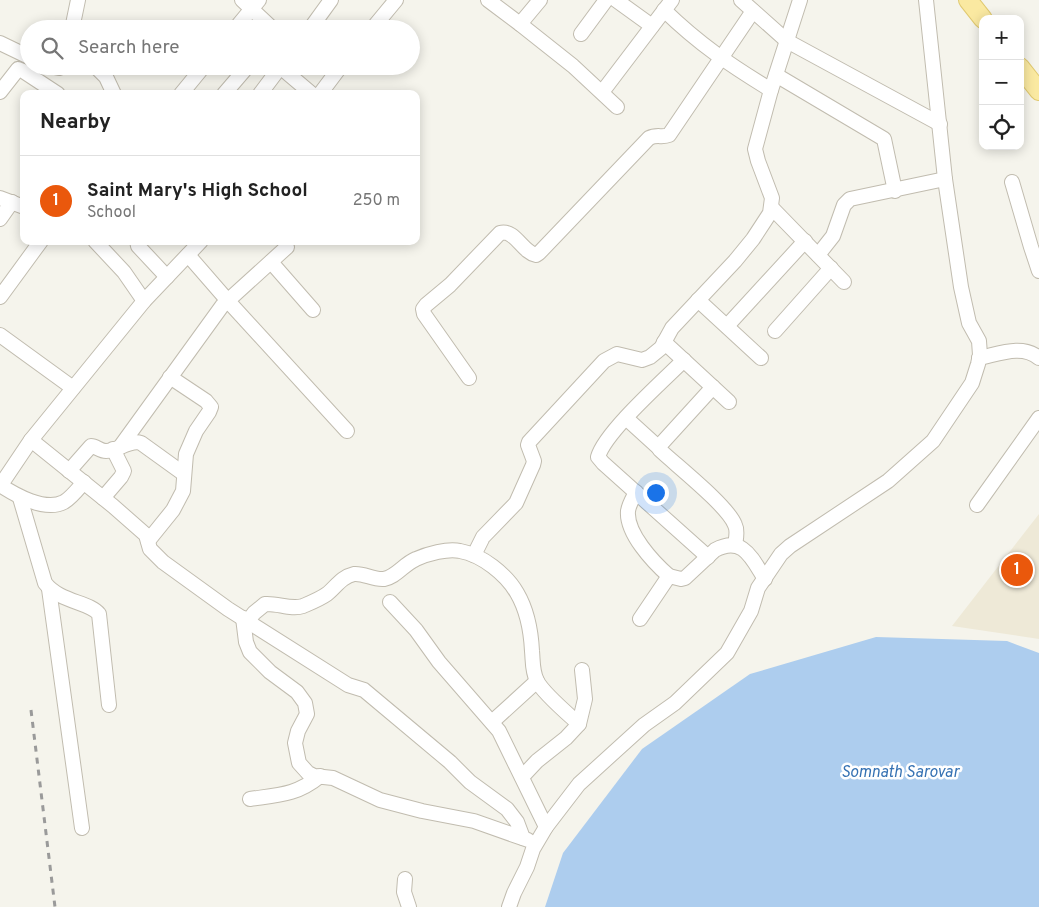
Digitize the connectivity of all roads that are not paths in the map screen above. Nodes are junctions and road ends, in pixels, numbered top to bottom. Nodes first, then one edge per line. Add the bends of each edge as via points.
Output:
1 (78, 0) edge
2 (331, 0) edge
3 (396, 0) edge
4 (488, 0) edge
5 (540, 0) edge
6 (606, 0) edge
7 (616, 0) edge
8 (742, 0) edge
9 (800, 0) edge
10 (926, 0) edge
11 (968, 0) edge
12 (251, 3) edge
13 (668, 5) edge
14 (753, 11) junction
15 (980, 15) edge
16 (74, 20) edge
17 (241, 20) edge
18 (265, 20) edge
19 (317, 20) edge
20 (379, 20) edge
21 (520, 24) junction
22 (652, 26) junction
23 (581, 34) dead end
24 (787, 41) junction
25 (0, 43) edge
26 (20, 53) edge
27 (720, 58) junction
28 (20, 70) edge
29 (1024, 72) edge
30 (29, 75) edge
31 (104, 75) edge
32 (197, 75) edge
33 (240, 75) edge
34 (274, 75) edge
35 (289, 75) edge
36 (330, 75) edge
37 (776, 75) junction
38 (606, 87) dead end
39 (52, 90) edge
40 (112, 90) edge
41 (184, 90) edge
42 (227, 90) edge
43 (263, 90) edge
44 (307, 90) edge
45 (322, 90) edge
46 (771, 90) junction
47 (1039, 91) edge
48 (0, 92) edge
49 (617, 107) dead end
50 (940, 124) junction
51 (945, 180) junction
52 (1012, 182) dead end
53 (895, 191) junction
54 (12, 202) edge
55 (772, 208) junction
56 (0, 219) edge
57 (805, 241) junction
58 (37, 245) edge
59 (99, 245) edge
60 (138, 245) edge
61 (197, 245) edge
62 (287, 247) dead end
63 (818, 254) junction
64 (188, 255) junction
65 (271, 262) junction
66 (831, 268) junction
67 (1039, 271) edge
68 (167, 277) junction
69 (844, 282) dead end
70 (0, 297) edge
71 (698, 300) junction
72 (144, 301) junction
73 (228, 301) junction
74 (314, 310) dead end
75 (727, 326) junction
76 (775, 330) dead end
77 (0, 335) edge
78 (664, 342) junction
79 (762, 358) dead end
80 (979, 358) junction
81 (1039, 358) edge
82 (684, 360) junction
83 (170, 378) junction
84 (469, 378) dead end
85 (713, 387) junction
86 (73, 388) junction
87 (729, 402) dead end
88 (626, 418) junction
89 (1039, 418) edge
90 (348, 431) dead end
91 (31, 440) junction
92 (117, 448) junction
93 (659, 448) junction
94 (69, 471) junction
95 (184, 474) junction
96 (84, 482) junction
97 (0, 486) edge
98 (636, 492) junction
99 (20, 498) junction
100 (103, 498) junction
101 (977, 505) dead end
102 (148, 541) junction
103 (735, 545) junction
104 (474, 555) junction
105 (708, 557) junction
106 (669, 576) junction
107 (765, 579) junction
108 (49, 589) junction
109 (390, 602) dead end
110 (640, 619) dead end
111 (245, 620) junction
112 (582, 670) dead end
113 (537, 681) junction
114 (109, 705) dead end
115 (492, 722) junction
116 (579, 724) junction
117 (320, 776) junction
118 (522, 778) junction
119 (250, 799) dead end
120 (546, 826) junction
121 (82, 828) dead end
122 (522, 838) junction
123 (536, 842) junction
124 (405, 878) dead end
125 (409, 907) edge
126 (508, 907) edge

1 - 16 street
2 - 19 street
3 - 20 street
4 - 21 street
5 - 21 street
6 - 23 street
7 - 22 street
8 - 14 street
9 - 24 street
10 - 50 street
11 - 15 main road
12 - 17 street
12 - 18 street
13 - 22 street
13 - 27 street via 696,40
14 - 24 street
14 - 27 street
21 - 49 street via 573,66
22 - 38 street
24 - 37 street
24 - 50 street
25 - 26 street
27 - 46 street
27 - 84 street via 669,136 650,138 539,253 531,254 512,235 500,233 426,305 424,314
28 - 48 street
29 - 47 main road
30 - 39 street
31 - 40 street
32 - 41 street
33 - 42 street
34 - 43 street
35 - 44 street
36 - 45 street
37 - 46 street
37 - 53 street via 884,139
46 - 55 street via 755,149 772,198
50 - 51 street
51 - 53 street
51 - 80 street via 961,287 969,323 978,341
52 - 67 street
53 - 63 street via 850,199 844,205 833,236
54 - 56 street
55 - 57 street
55 - 71 street via 753,239
57 - 63 street
57 - 75 street
58 - 70 street
59 - 72 street via 124,272
60 - 68 street
61 - 64 street
62 - 65 street
63 - 66 street
64 - 68 street
64 - 73 street
65 - 73 street
65 - 74 street
66 - 69 street
66 - 76 street
68 - 72 street
71 - 75 street
71 - 78 street via 672,328
72 - 86 street
73 - 83 street
73 - 90 street
75 - 79 street
77 - 86 street
78 - 82 street
78 - 104 street via 646,359 617,354 604,361 529,442 534,461 520,497 483,537
80 - 81 street via 1018,350
80 - 107 street via 972,383 933,441 888,481 790,546
82 - 85 street
82 - 88 street
83 - 92 street
83 - 95 street via 206,400 211,407 189,447
85 - 87 street
85 - 93 street
86 - 91 street
88 - 93 street
88 - 98 street via 598,457
89 - 101 street
91 - 94 street
91 - 97 street
92 - 94 street via 104,451 93,445
92 - 95 street via 138,442
92 - 100 street via 124,471
93 - 103 street via 722,507 736,528
94 - 96 street
95 - 102 street via 185,484 178,500
96 - 99 street via 58,504
96 - 100 street
97 - 99 street
98 - 105 street
98 - 106 street via 628,510 630,525 646,551
99 - 108 street
100 - 102 street via 146,535
102 - 111 street via 152,552 164,562
103 - 105 street via 720,547
103 - 107 street via 745,550
104 - 111 street via 458,550 414,559 384,579 354,574 325,596 302,606 265,604
104 - 113 street via 505,577 517,591 528,621
105 - 106 street via 683,579
106 - 110 street
107 - 120 street via 727,653 675,703 644,725 579,784
108 - 114 street via 99,614
108 - 121 street
109 - 115 street
111 - 117 street via 250,652 270,672 291,686 305,703 307,714 296,736 295,750 303,770
111 - 122 street via 348,685 364,690 470,782 507,809 518,822
112 - 116 street via 585,698
113 - 115 street
113 - 116 street
115 - 118 street
116 - 118 street
117 - 119 street via 289,794
117 - 122 street via 333,778 380,800 474,821
118 - 120 street
120 - 123 street
122 - 123 street
123 - 126 street
124 - 125 street via 404,892

